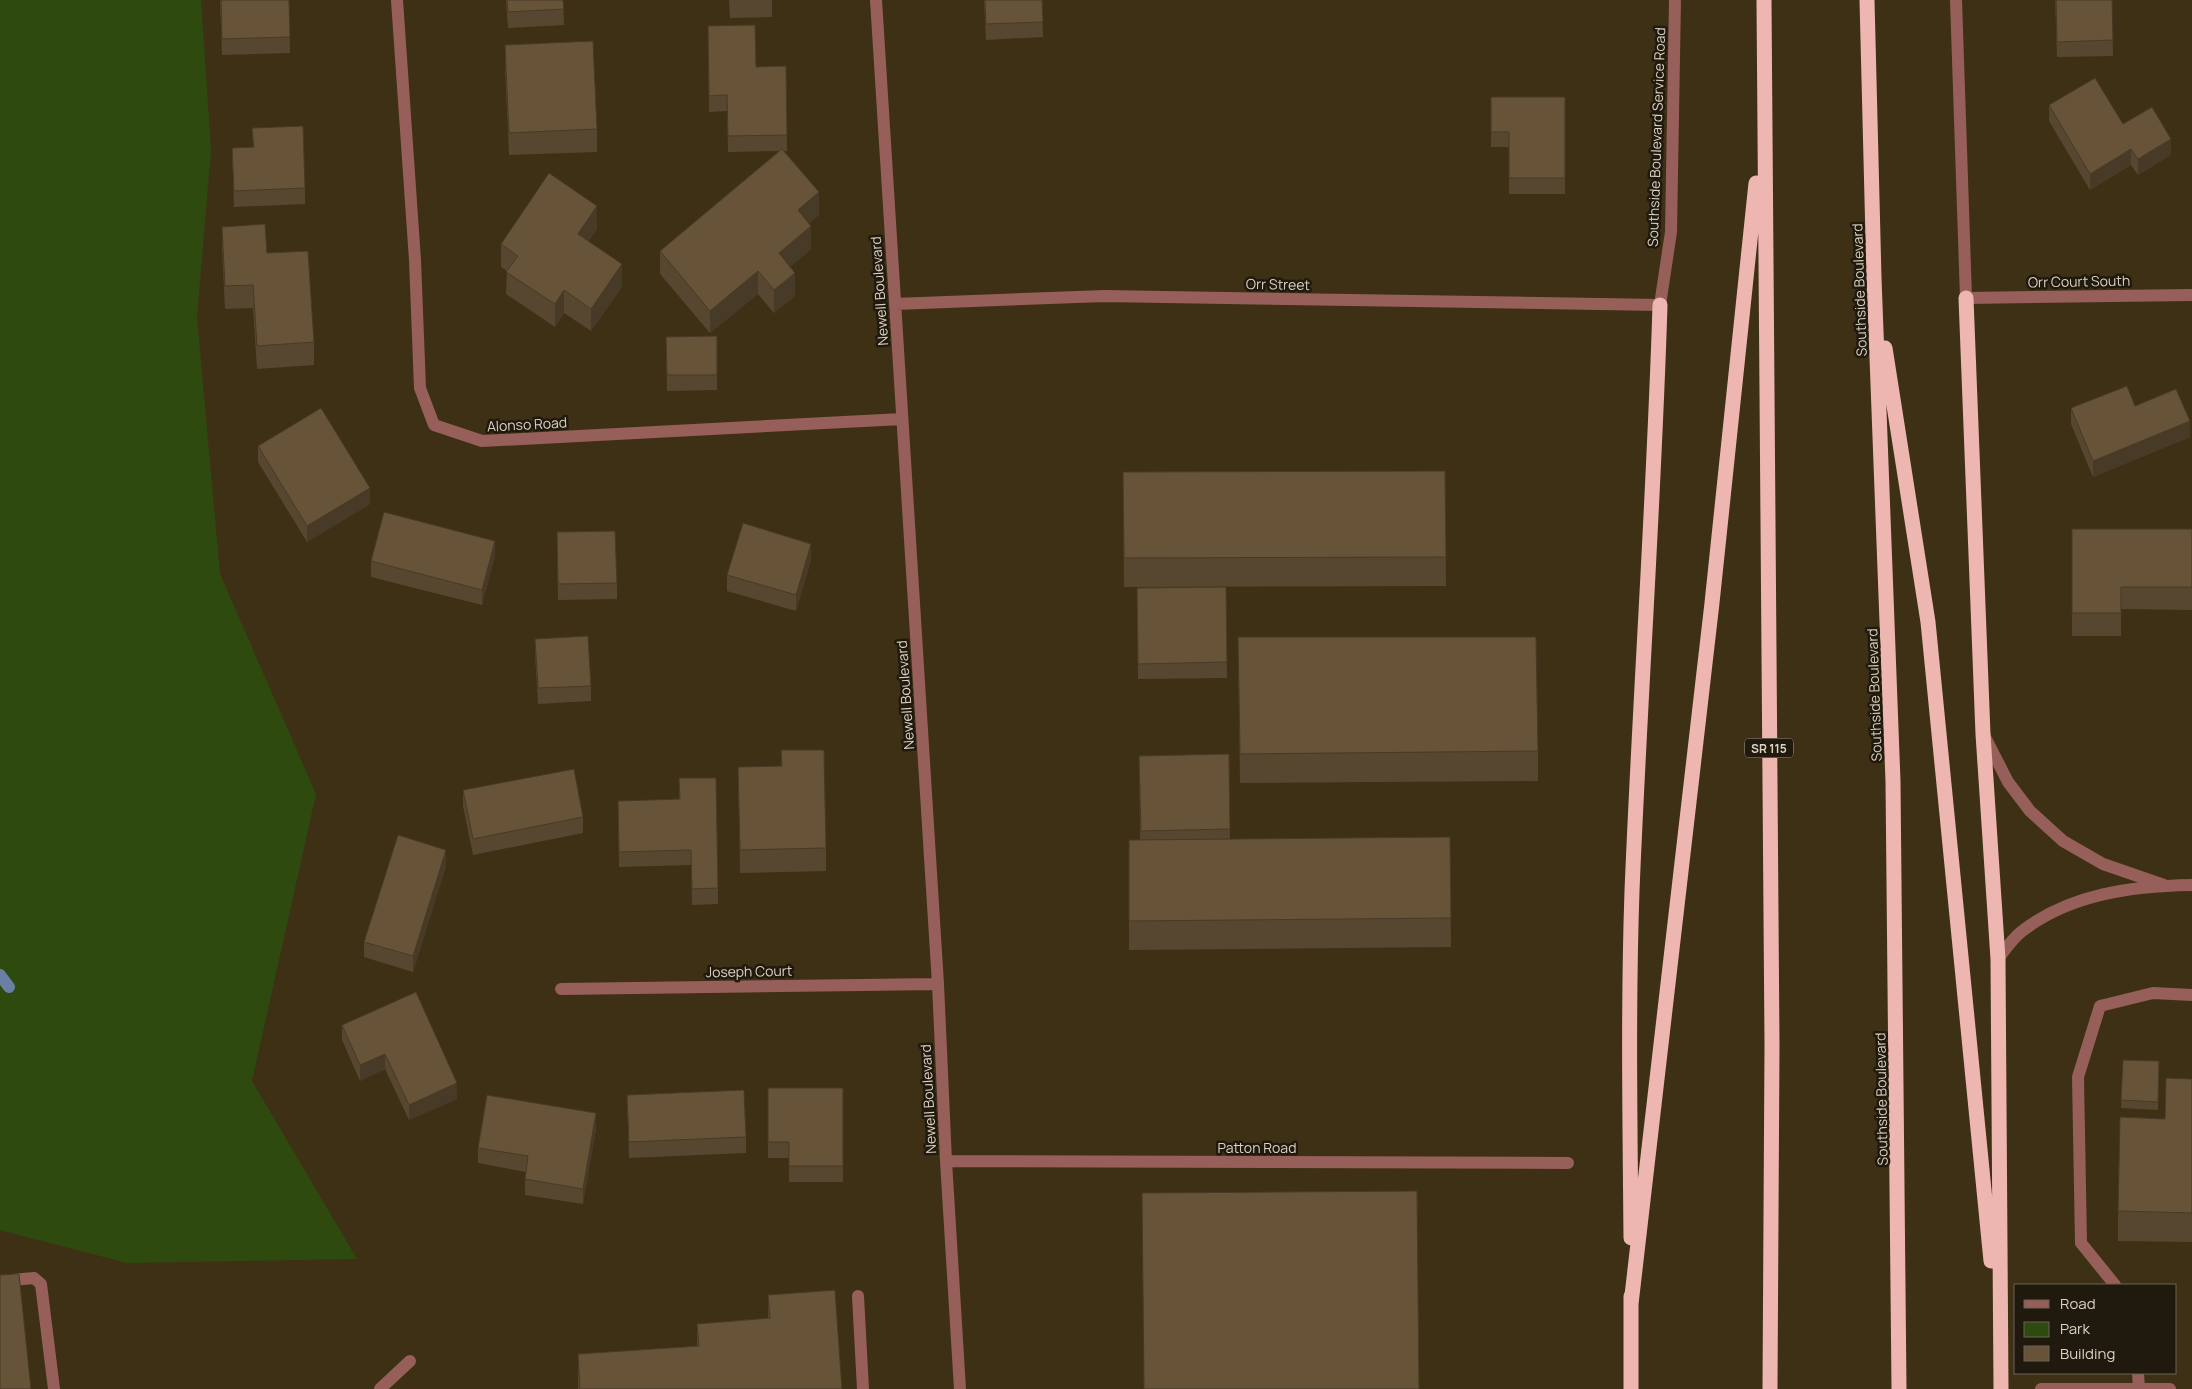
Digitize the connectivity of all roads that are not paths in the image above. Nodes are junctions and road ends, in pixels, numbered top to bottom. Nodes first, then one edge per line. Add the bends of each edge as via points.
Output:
1 (398, 0) edge
2 (876, 0) edge
3 (1674, 0) edge
4 (1764, 0) edge
5 (1867, 0) edge
6 (1956, 0) edge
7 (1764, 108) junction
8 (1874, 278) junction
9 (2192, 295) edge
10 (1966, 298) junction
11 (895, 304) junction
12 (1660, 305) junction
13 (902, 419) junction
14 (1983, 734) junction
15 (2164, 885) junction
16 (2192, 885) edge
17 (1998, 958) junction
18 (938, 984) junction
19 (561, 989) dead end
20 (2192, 995) edge
21 (946, 1161) junction
22 (1568, 1163) dead end
23 (0, 1281) edge
24 (2114, 1284) edge
25 (858, 1296) dead end
26 (1631, 1304) junction
27 (2000, 1352) junction
28 (410, 1361) dead end
29 (2138, 1374) edge
30 (2139, 1388) edge
31 (54, 1389) edge
32 (380, 1389) edge
33 (863, 1389) edge
34 (960, 1389) edge
35 (1632, 1389) edge
36 (1770, 1389) edge
37 (1899, 1389) edge
38 (2001, 1389) edge
39 (2040, 1389) edge
40 (2170, 1389) edge

1 - 13 street, Alonso Road via 420,388 434,425 482,442
2 - 11 street, Newell Boulevard
3 - 12 street, Southside Boulevard Service Road via 1672,232
4 - 7 highway
5 - 8 highway, Southside Boulevard
6 - 10 street
7 - 26 highway via 1712,603
7 - 36 highway, SR 115 via 1772,1045
8 - 27 highway via 1928,622
8 - 37 highway, Southside Boulevard via 1894,781
9 - 10 street, Orr Court South
10 - 14 highway
11 - 12 street, Orr Street via 1104,296
11 - 13 street, Newell Boulevard
12 - 26 highway via 1632,891
13 - 18 street, Newell Boulevard
14 - 15 street via 2008,782 2030,812 2063,841 2103,864
14 - 17 highway
15 - 16 street
15 - 17 street via 2080,900 2019,933
17 - 27 highway
18 - 19 street, Joseph Court
18 - 21 street, Newell Boulevard
20 - 24 street via 2153,994 2100,1006 2078,1077 2081,1243
21 - 22 street, Patton Road
21 - 34 street, Newell Boulevard
23 - 31 street via 34,1278 42,1284
25 - 33 street
26 - 35 highway
27 - 38 highway
28 - 32 street
29 - 30 street
30 - 39 street
30 - 40 street

